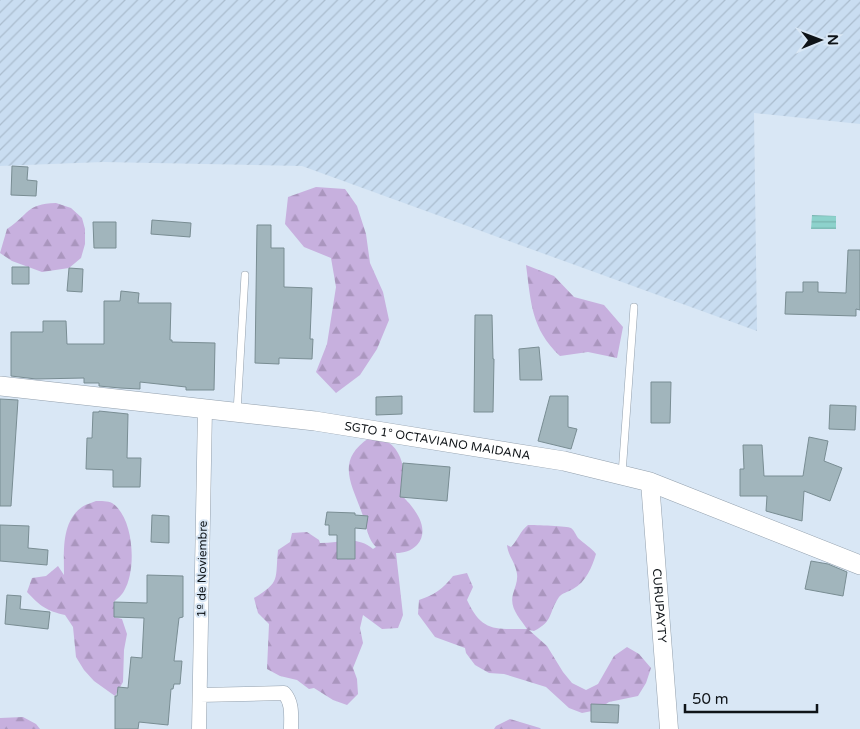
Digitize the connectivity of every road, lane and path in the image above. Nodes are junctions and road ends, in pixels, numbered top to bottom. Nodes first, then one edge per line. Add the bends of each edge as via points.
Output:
1 (245, 275) dead end
2 (634, 307) dead end
3 (0, 386) edge
4 (204, 409) junction
5 (237, 412) junction
6 (622, 475) junction
7 (650, 482) junction
8 (860, 565) edge
9 (200, 695) junction
10 (199, 729) edge
11 (291, 729) edge
12 (669, 729) edge

1 - 5 lane
2 - 6 lane
3 - 4 main road, SGTO 1° OCTAVIANO MAIDANA
4 - 5 main road, SGTO 1° OCTAVIANO MAIDANA
4 - 9 street, 1º de Noviembre
5 - 6 main road, SGTO 1° OCTAVIANO MAIDANA via 315,420 440,440 564,461
6 - 7 main road, SGTO 1° OCTAVIANO MAIDANA
7 - 8 main road, SGTO 1° OCTAVIANO MAIDANA
7 - 12 street, CURUPAYTY
9 - 10 street, 1º de Noviembre
9 - 11 street via 284,694 291,706

